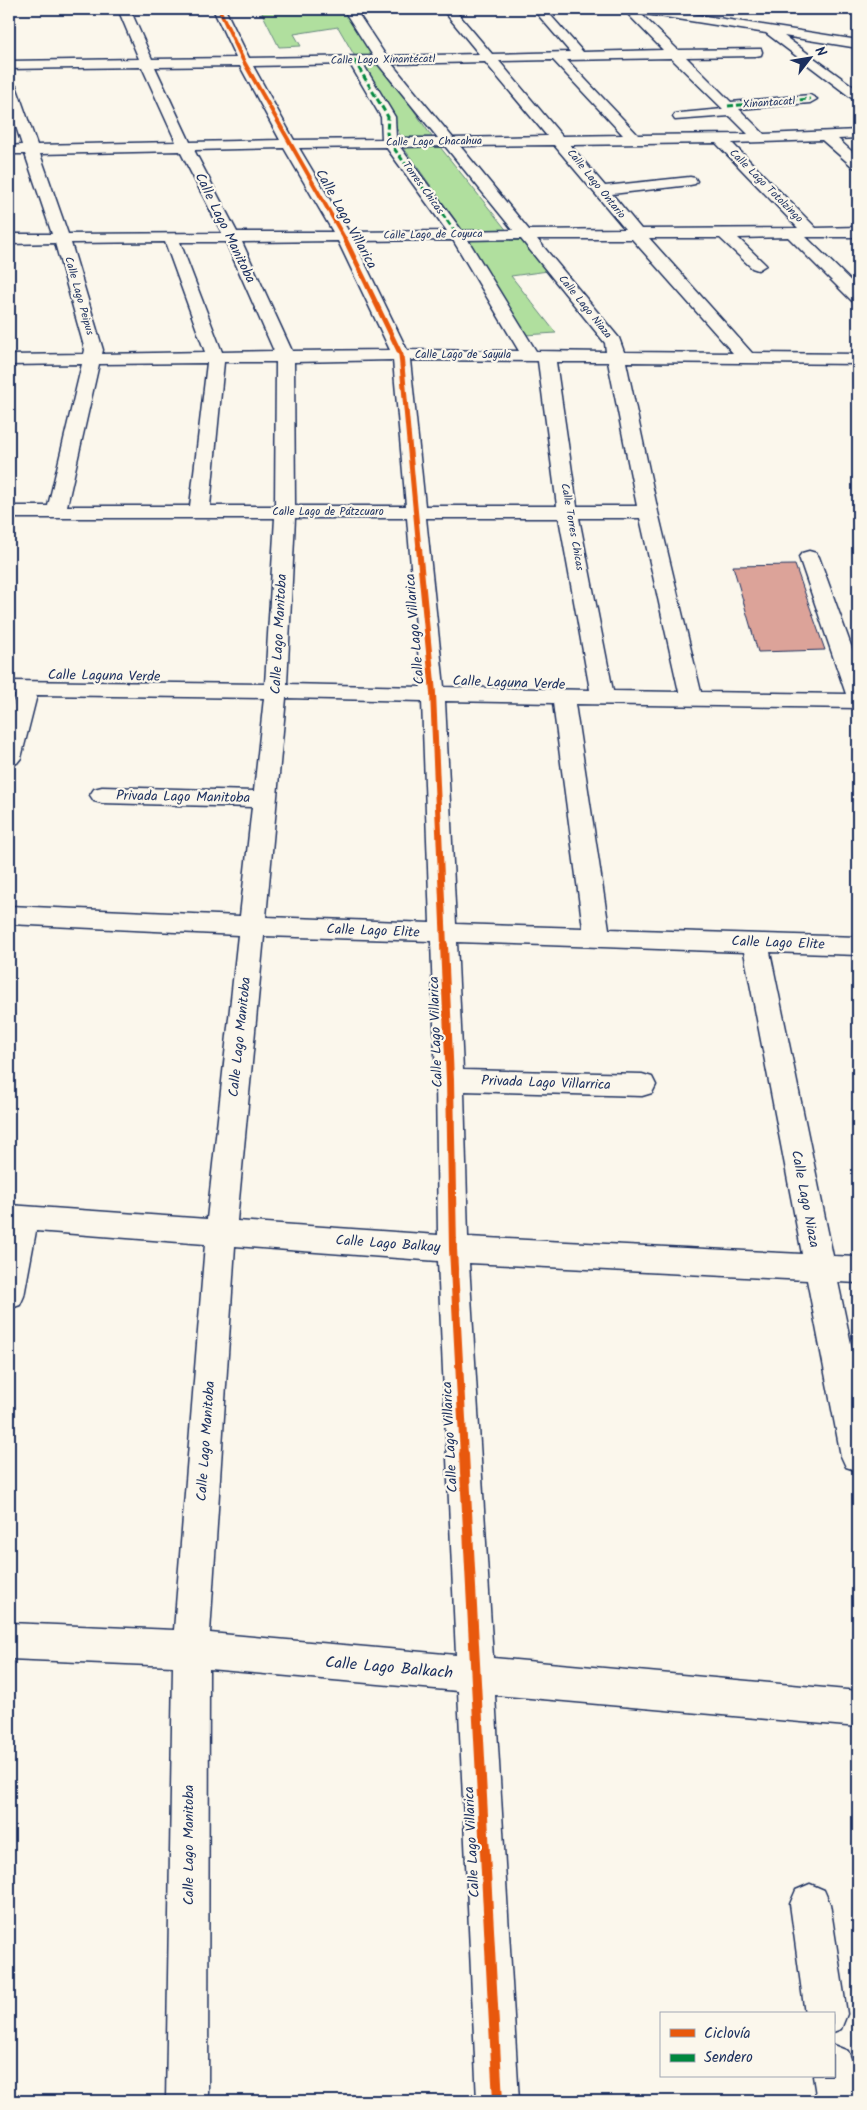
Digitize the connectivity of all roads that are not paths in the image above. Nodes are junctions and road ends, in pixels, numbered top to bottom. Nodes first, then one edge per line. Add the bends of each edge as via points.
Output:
1 (124, 9) edge
2 (219, 9) edge
3 (349, 9) edge
4 (448, 9) edge
5 (540, 9) edge
6 (629, 9) edge
7 (639, 9) edge
8 (740, 9) edge
9 (729, 24) junction
10 (768, 30) junction
11 (858, 44) edge
12 (756, 52) dead end
13 (674, 54) junction
14 (580, 56) junction
15 (557, 57) junction
16 (489, 58) junction
17 (354, 60) junction
18 (382, 60) junction
19 (244, 62) junction
20 (147, 64) junction
21 (9, 65) edge
22 (10, 90) edge
23 (858, 96) edge
24 (810, 100) dead end
25 (731, 109) junction
26 (680, 117) dead end
27 (858, 134) edge
28 (826, 136) junction
29 (760, 138) junction
30 (634, 139) junction
31 (720, 139) junction
32 (560, 140) junction
33 (390, 142) junction
34 (447, 142) junction
35 (289, 144) junction
36 (184, 145) junction
37 (32, 149) junction
38 (9, 150) edge
39 (858, 164) edge
40 (690, 181) dead end
41 (602, 191) junction
42 (858, 232) edge
43 (636, 233) junction
44 (793, 233) junction
45 (812, 233) junction
46 (456, 234) junction
47 (526, 234) junction
48 (725, 234) junction
49 (344, 236) junction
50 (232, 237) junction
51 (171, 238) junction
52 (9, 239) edge
53 (62, 239) junction
54 (758, 265) dead end
55 (858, 297) edge
56 (402, 355) junction
57 (538, 355) junction
58 (285, 356) junction
59 (617, 356) junction
60 (746, 357) junction
61 (216, 358) junction
62 (92, 359) junction
63 (9, 360) edge
64 (856, 364) edge
65 (9, 512) edge
66 (56, 512) junction
67 (417, 512) junction
68 (568, 512) junction
69 (648, 512) junction
70 (199, 513) junction
71 (285, 513) junction
72 (809, 557) dead end
73 (18, 688) edge
74 (276, 690) junction
75 (433, 693) junction
76 (858, 695) edge
77 (563, 698) junction
78 (603, 698) junction
79 (692, 700) junction
80 (858, 701) edge
81 (9, 758) edge
82 (102, 795) dead end
83 (264, 799) junction
84 (9, 915) edge
85 (251, 926) junction
86 (444, 933) junction
87 (597, 937) junction
88 (755, 942) junction
89 (858, 946) edge
90 (450, 1080) junction
91 (642, 1085) dead end
92 (16, 1218) edge
93 (221, 1232) junction
94 (452, 1249) junction
95 (819, 1268) junction
96 (858, 1270) edge
97 (9, 1296) edge
98 (858, 1456) edge
99 (9, 1641) edge
100 (191, 1649) junction
101 (476, 1676) junction
102 (858, 1709) edge
103 (810, 1904) dead end
104 (826, 2012) edge
105 (834, 2073) edge
106 (187, 2101) edge
107 (498, 2101) edge
108 (838, 2101) edge

1 - 20 street, Calle Lago Manitoba
2 - 19 street, Calle Lago Villarica
3 - 18 street, Calle Lago Niaza
4 - 16 street, Calle Lago Ontario
5 - 14 street
6 - 13 street
7 - 9 street
8 - 9 street
9 - 10 street
10 - 11 street
10 - 23 street
12 - 13 street, Calle Lago Xinantécatl
13 - 14 street, Calle Lago Xinantécatl
13 - 25 street
14 - 15 street, Calle Lago Xinantécatl
15 - 16 street, Calle Lago Xinantécatl
15 - 30 street
16 - 18 street, Calle Lago Xinantécatl
16 - 32 street, Calle Lago Ontario
17 - 18 street, Calle Lago Xinantécatl
17 - 19 street, Calle Lago Xinantécatl
17 - 33 street via 388,117
18 - 34 street, Calle Lago Niaza
19 - 20 street, Calle Lago Xinantécatl
19 - 35 street, Calle Lago Villarica
20 - 21 street, Calle Lago Xinantécatl
20 - 36 street, Calle Lago Manitoba
22 - 37 street, Calle Lago Peipus
24 - 25 street, Xinantacatl
25 - 26 street, Xinantacatl
25 - 29 street
27 - 28 street, Calle Lago Chacahua
28 - 29 street, Calle Lago Chacahua
28 - 39 street
29 - 31 street, Calle Lago Chacahua
30 - 31 street, Calle Lago Chacahua
30 - 32 street, Calle Lago Chacahua
31 - 45 street, Calle Lago Totolzingo
32 - 34 street, Calle Lago Chacahua
32 - 41 street, Calle Lago Ontario
33 - 34 street, Calle Lago Chacahua
33 - 35 street, Calle Lago Chacahua
33 - 46 street, Torres Chicas
34 - 47 street, Calle Lago Niaza
35 - 36 street, Calle Lago Chacahua
35 - 49 street, Calle Lago Villarica
36 - 37 street, Calle Lago Chacahua
36 - 50 street, Calle Lago Manitoba
37 - 38 street, Calle Lago Chacahua
37 - 53 street, Calle Lago Peipus
40 - 41 street
41 - 43 street, Calle Lago Ontario
42 - 45 street, Calle Lago de Coyuca
43 - 47 street, Calle Lago de Coyuca
43 - 48 street, Calle Lago de Coyuca
43 - 60 street, Calle Lago Ontario
44 - 45 street, Calle Lago de Coyuca
44 - 48 street, Calle Lago de Coyuca
44 - 55 street
46 - 47 street, Calle Lago de Coyuca
46 - 49 street, Calle Lago de Coyuca
46 - 57 street, Calle Torres Chicas
47 - 59 street, Calle Lago Niaza via 609,336
48 - 54 street
49 - 50 street, Calle Lago de Coyuca
49 - 56 street, Calle Lago Villarica
50 - 51 street, Calle Lago de Coyuca
50 - 58 street, Calle Lago Manitoba
51 - 53 street, Calle Lago de Coyuca
51 - 61 street
52 - 53 street, Calle Lago de Coyuca
53 - 62 street, Calle Lago Peipus via 91,336
56 - 57 street, Calle Lago de Sayula
56 - 58 street, Calle Lago de Sayula
56 - 67 street, Calle Lago Villarica
57 - 59 street, Calle Lago de Sayula
57 - 68 street, Calle Torres Chicas
58 - 61 street, Calle Lago de Sayula
58 - 71 street, Calle Lago Manitoba
59 - 60 street, Calle Lago de Sayula
59 - 69 street, Calle Lago Niaza
60 - 64 street, Calle Lago de Sayula
61 - 62 street, Calle Lago de Sayula
61 - 70 street
62 - 63 street, Calle Lago de Sayula
62 - 66 street, Calle Lago Peipus
65 - 66 street, Calle Lago de Pátzcuaro
66 - 70 street, Calle Lago de Pátzcuaro
67 - 68 street, Calle Lago de Pátzcuaro
67 - 71 street, Calle Lago de Pátzcuaro
67 - 75 street, Calle Lago Villarica
68 - 69 street, Calle Lago de Pátzcuaro
68 - 78 street, Calle Torres Chicas
69 - 79 street, Calle Lago Niaza
70 - 71 street, Calle Lago de Pátzcuaro
71 - 74 street, Calle Lago Manitoba
72 - 76 street
73 - 74 street, Calle Laguna Verde
73 - 81 street
74 - 75 street, Calle Laguna Verde
74 - 83 street, Calle Lago Manitoba
75 - 77 street, Calle Laguna Verde
75 - 86 street, Calle Lago Villarica
77 - 78 street, Calle Laguna Verde
77 - 87 street, Calle Laguna Verde
78 - 79 street, Calle Laguna Verde
79 - 80 street, Calle Laguna Verde
82 - 83 street, Privada Lago Manitoba
83 - 85 street, Calle Lago Manitoba
84 - 85 street, Calle Lago Elite
85 - 86 street, Calle Lago Elite
85 - 93 street, Calle Lago Manitoba
86 - 87 street, Calle Lago Elite
86 - 90 street, Calle Lago Villarica
87 - 88 street, Calle Lago Elite
88 - 89 street, Calle Lago Elite
88 - 95 street, Calle Lago Niaza
90 - 91 street, Privada Lago Villarrica
90 - 94 street, Calle Lago Villarica
92 - 93 street, Calle Lago Balkay
92 - 97 street
93 - 94 street, Calle Lago Balkay
93 - 100 street, Calle Lago Manitoba
94 - 95 street, Calle Lago Balkay
94 - 101 street, Calle Lago Villarica
95 - 96 street, Calle Lago Balkay
95 - 98 street, Calle Lago Niaza
99 - 100 street, Calle Lago Balkach
100 - 101 street, Calle Lago Balkach
100 - 106 street, Calle Lago Manitoba
101 - 102 street, Calle Lago Balkach
101 - 107 street, Calle Lago Villarica
103 - 104 street
105 - 108 street

